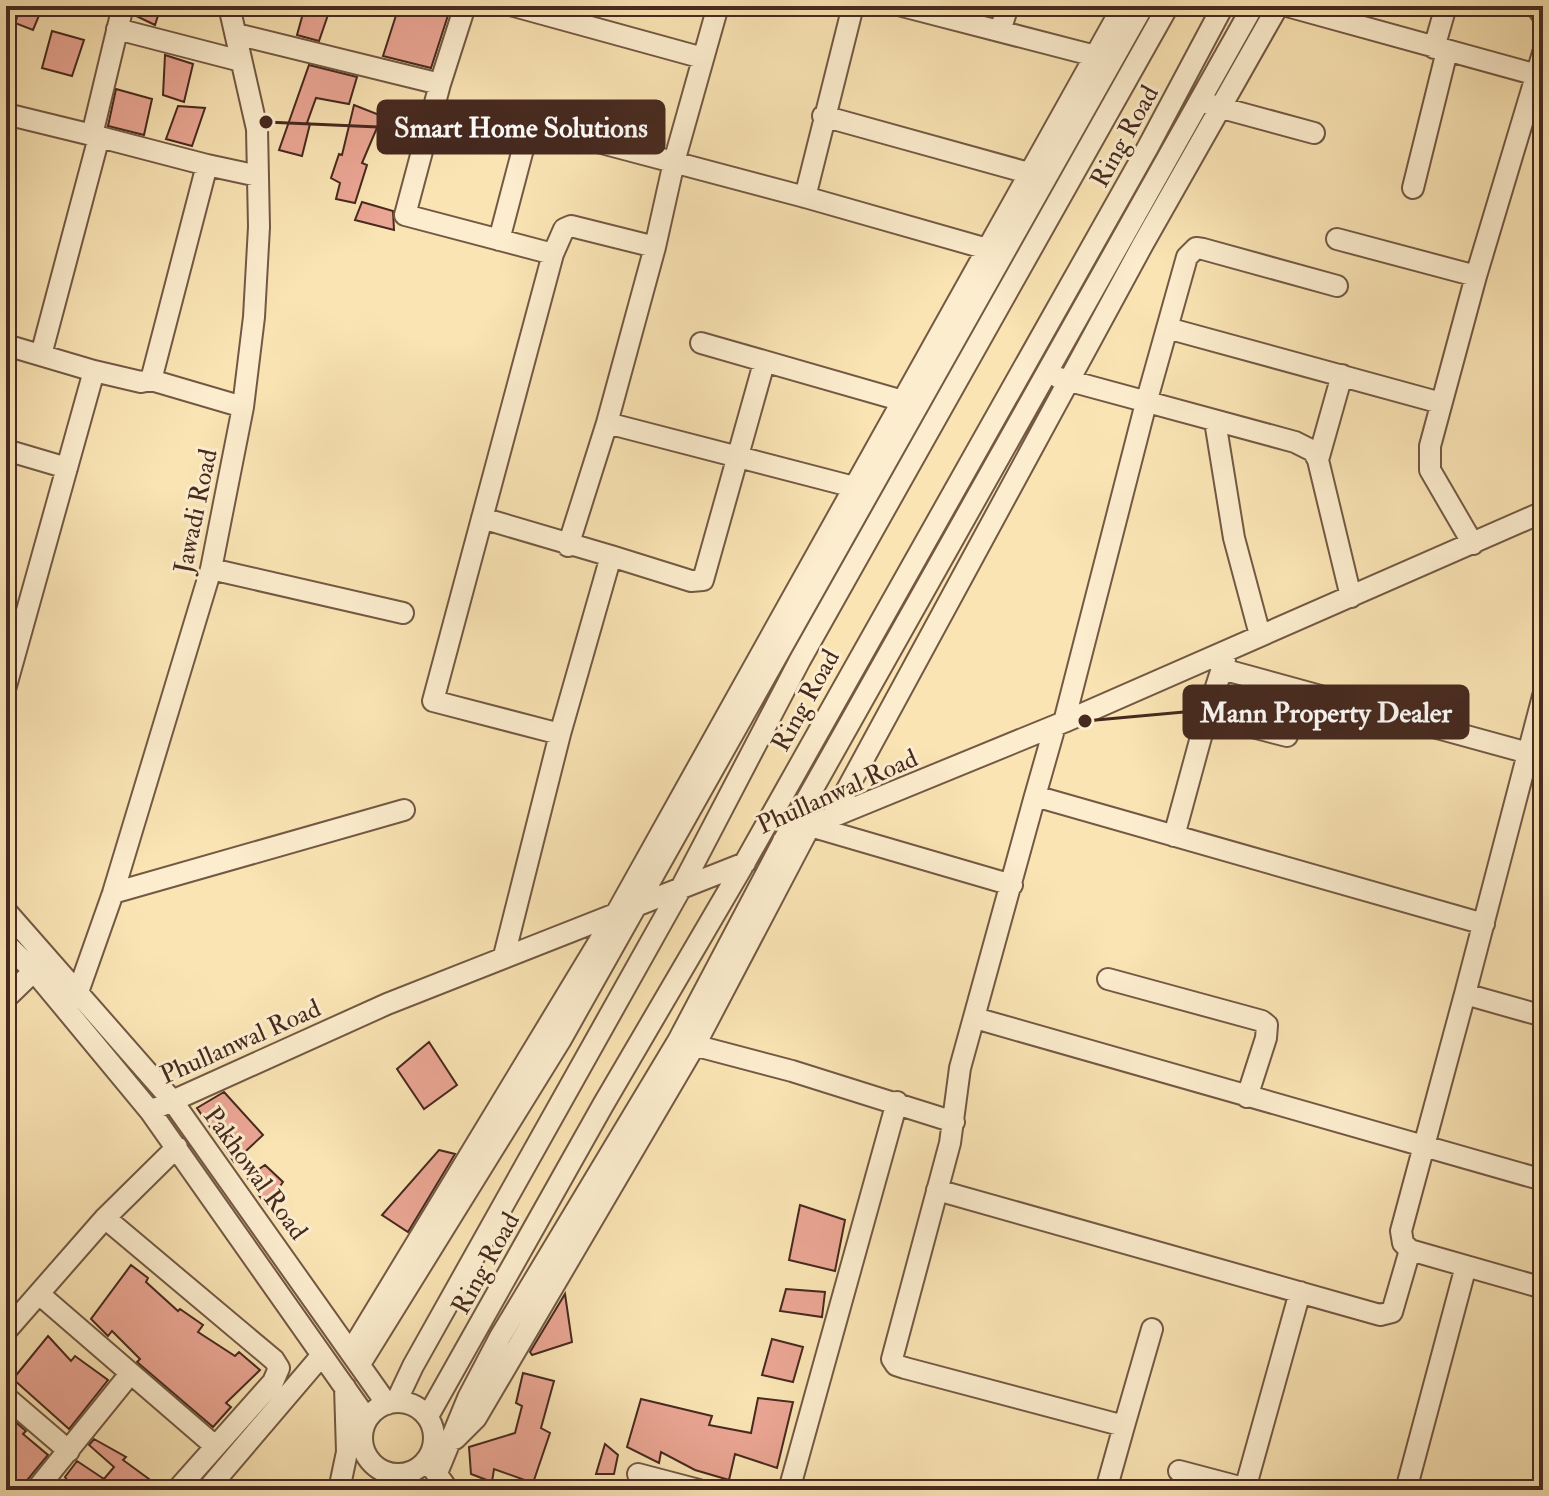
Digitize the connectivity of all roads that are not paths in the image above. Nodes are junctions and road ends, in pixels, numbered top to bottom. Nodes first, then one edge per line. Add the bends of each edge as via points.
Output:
1 (8, 6) edge
2 (123, 6) edge
3 (229, 6) edge
4 (465, 6) edge
5 (718, 6) edge
6 (853, 6) edge
7 (902, 6) edge
8 (1008, 6) edge
9 (1123, 6) edge
10 (1143, 6) edge
11 (1168, 6) edge
12 (1223, 6) edge
13 (1253, 6) edge
14 (1278, 6) edge
15 (1287, 6) edge
16 (1446, 6) edge
17 (1536, 6) edge
18 (522, 7) edge
19 (6, 13) edge
20 (1351, 15) edge
21 (1543, 16) edge
22 (117, 29) junction
23 (1000, 31) junction
24 (236, 34) junction
25 (1441, 50) junction
26 (1543, 53) edge
27 (703, 58) junction
28 (1104, 58) junction
29 (241, 61) junction
30 (1537, 75) junction
31 (440, 84) junction
32 (1199, 101) junction
33 (1221, 108) junction
34 (6, 114) edge
35 (823, 116) junction
36 (1314, 133) dead end
37 (95, 136) junction
38 (594, 141) dead end
39 (523, 149) dead end
40 (674, 162) junction
41 (207, 165) junction
42 (1037, 175) junction
43 (258, 176) junction
44 (1413, 188) dead end
45 (805, 197) junction
46 (1337, 239) dead end
47 (499, 240) junction
48 (1133, 241) junction
49 (655, 247) junction
50 (995, 251) junction
51 (553, 254) junction
52 (1476, 276) junction
53 (1337, 286) dead end
54 (1167, 328) junction
55 (701, 343) dead end
56 (6, 345) edge
57 (41, 355) junction
58 (764, 363) junction
59 (94, 371) junction
60 (1045, 375) junction
61 (1342, 375) junction
62 (151, 380) junction
63 (1069, 381) junction
64 (903, 401) junction
65 (1146, 403) junction
66 (1441, 403) junction
67 (243, 407) junction
68 (1215, 421) junction
69 (607, 423) junction
70 (6, 450) edge
71 (737, 455) junction
72 (1318, 460) junction
73 (67, 468) junction
74 (854, 487) junction
75 (1543, 512) edge
76 (482, 518) junction
77 (1473, 544) junction
78 (568, 546) junction
79 (611, 556) junction
80 (211, 569) junction
81 (1351, 597) junction
82 (403, 613) dead end
83 (1260, 635) junction
84 (1225, 660) junction
85 (6, 686) edge
86 (1543, 696) edge
87 (1207, 715) junction
88 (1059, 724) junction
89 (560, 734) junction
90 (1287, 736) dead end
91 (1536, 755) edge
92 (1035, 796) junction
93 (404, 810) dead end
94 (832, 817) junction
95 (810, 826) junction
96 (1174, 836) junction
97 (784, 840) junction
98 (744, 864) junction
99 (1012, 885) junction
100 (681, 888) junction
101 (113, 893) junction
102 (638, 904) junction
103 (6, 911) edge
104 (617, 912) junction
105 (1484, 924) junction
106 (6, 944) edge
107 (504, 956) junction
108 (34, 971) junction
109 (1108, 979) dead end
110 (1465, 994) junction
111 (7, 996) edge
112 (71, 1000) junction
113 (1543, 1016) edge
114 (975, 1018) junction
115 (687, 1043) junction
116 (1247, 1097) junction
117 (171, 1099) junction
118 (897, 1102) junction
119 (150, 1111) junction
120 (954, 1122) junction
121 (177, 1147) junction
122 (1423, 1147) junction
123 (1543, 1180) edge
124 (937, 1190) junction
125 (105, 1218) junction
126 (1410, 1250) junction
127 (1466, 1266) junction
128 (1543, 1288) edge
129 (1300, 1292) junction
130 (39, 1294) junction
131 (519, 1325) junction
132 (1152, 1329) dead end
133 (6, 1331) edge
134 (322, 1355) junction
135 (356, 1358) junction
136 (462, 1358) junction
137 (130, 1374) junction
138 (345, 1387) junction
139 (6, 1397) edge
140 (468, 1398) junction
141 (391, 1403) junction
142 (428, 1416) junction
143 (367, 1419) junction
144 (1124, 1426) junction
145 (450, 1443) junction
146 (215, 1446) junction
147 (69, 1451) junction
148 (368, 1459) junction
149 (1179, 1471) dead end
150 (638, 1474) dead end
151 (419, 1477) edge
152 (1248, 1489) edge
153 (36, 1490) edge
154 (177, 1490) edge
155 (207, 1490) edge
156 (342, 1490) edge
157 (423, 1490) edge
158 (699, 1490) edge
159 (789, 1490) edge
160 (1106, 1490) edge
161 (1406, 1490) edge

1 - 19 street
2 - 22 street
3 - 24 street, Jawadi Road
4 - 31 street
5 - 27 street
6 - 35 street
7 - 23 street
8 - 23 street
9 - 28 street
10 - 28 street
11 - 100 street via 800,660
12 - 98 street, Ring Road
13 - 32 street
14 - 33 street
15 - 20 street
16 - 25 street
17 - 21 street
18 - 27 street
20 - 25 street
22 - 29 street
22 - 37 street
23 - 28 street
24 - 29 street, Jawadi Road
24 - 31 street
25 - 30 street
25 - 44 street
26 - 30 street
27 - 40 street
28 - 42 street
29 - 43 street, Jawadi Road via 257,129
30 - 52 street
31 - 47 street via 405,215
32 - 33 street
32 - 48 street
33 - 36 street
33 - 48 street
34 - 37 street
35 - 42 street
35 - 45 street
37 - 41 street
37 - 57 street
38 - 40 street
39 - 47 street
40 - 45 street
40 - 49 street
41 - 43 street
41 - 62 street
42 - 50 street
43 - 67 street, Jawadi Road via 257,271
45 - 50 street
46 - 52 street
47 - 51 street
48 - 60 street
48 - 63 street
49 - 51 street via 571,226 564,229
49 - 69 street
50 - 64 street
50 - 102 street via 868,498
51 - 76 street
52 - 66 street
53 - 54 street via 1196,248 1187,257
54 - 61 street
54 - 65 street
55 - 58 street
56 - 57 street
57 - 59 street
58 - 64 street
58 - 71 street
59 - 62 street
59 - 73 street
60 - 63 street
60 - 97 street
61 - 66 street
61 - 72 street
62 - 67 street
63 - 65 street
63 - 94 street
64 - 74 street
65 - 68 street
65 - 88 street
66 - 77 street via 1430,470
67 - 80 street, Jawadi Road
68 - 72 street via 1305,445
68 - 83 street via 1234,538
69 - 71 street
69 - 78 street
70 - 73 street
71 - 74 street
71 - 79 street via 703,580
72 - 81 street
73 - 85 street
74 - 104 street
75 - 77 street, Phullanwal Road
76 - 78 street
76 - 89 street via 433,701
77 - 81 street, Phullanwal Road
78 - 79 street
79 - 89 street
80 - 82 street
80 - 101 street, Jawadi Road
81 - 83 street, Phullanwal Road
83 - 84 street, Phullanwal Road
84 - 87 street
84 - 88 street, Phullanwal Road
84 - 91 street
86 - 91 street
87 - 90 street
87 - 96 street
88 - 92 street
88 - 94 street, Phullanwal Road
89 - 107 street
91 - 105 street
92 - 96 street
92 - 99 street
93 - 101 street
94 - 95 street, Phullanwal Road
95 - 97 street, Phullanwal Road
95 - 99 street
95 - 115 street
96 - 105 street
97 - 98 street, Phullanwal Road
97 - 115 street
98 - 100 street, Phullanwal Road
98 - 136 street, Ring Road
99 - 114 street
100 - 102 street, Phullanwal Road
100 - 141 street
101 - 112 street, Jawadi Road
102 - 104 street, Phullanwal Road
102 - 135 street via 560,1041
103 - 112 street, Pakhowal Road
104 - 107 street, Phullanwal Road
104 - 135 street
105 - 110 street
106 - 108 street, Pakhowal Road
107 - 117 street, Phullanwal Road
108 - 111 street
108 - 112 street, Pakhowal Road
109 - 116 street via 1267,1025
110 - 113 street
110 - 122 street
112 - 117 street, Pakhowal Road
112 - 119 street, Pakhowal Road
114 - 116 street
114 - 120 street via 960,1068
115 - 118 street
115 - 131 street
116 - 122 street
117 - 119 street, Phullanwal Road
117 - 135 street, Pakhowal Road
118 - 120 street
118 - 159 street
119 - 121 street, Pakhowal Road
120 - 124 street
121 - 125 street
121 - 134 street, Pakhowal Road
122 - 123 street
122 - 126 street via 1400,1237
124 - 129 street
124 - 144 street via 892,1359 896,1365
125 - 130 street
125 - 146 street via 279,1368 273,1382
126 - 127 street
126 - 129 street via 1387,1315
127 - 128 street
127 - 161 street
129 - 152 street
130 - 133 street
130 - 137 street
131 - 140 street
131 - 145 street via 476,1418
132 - 144 street
134 - 138 street, Pakhowal Road
134 - 155 street
135 - 141 street, Pakhowal Road
136 - 140 street
136 - 142 street, Ring Road
137 - 146 street
137 - 147 street
138 - 143 street, Pakhowal Road
138 - 156 street
139 - 147 street
140 - 145 street
141 - 142 street via 419,1408
141 - 143 street
142 - 151 street via 435,1437
143 - 148 street via 363,1446
144 - 160 street
145 - 151 street
146 - 154 street
147 - 153 street
148 - 151 street via 389,1473
148 - 156 street
149 - 152 street
150 - 158 street
151 - 157 street

